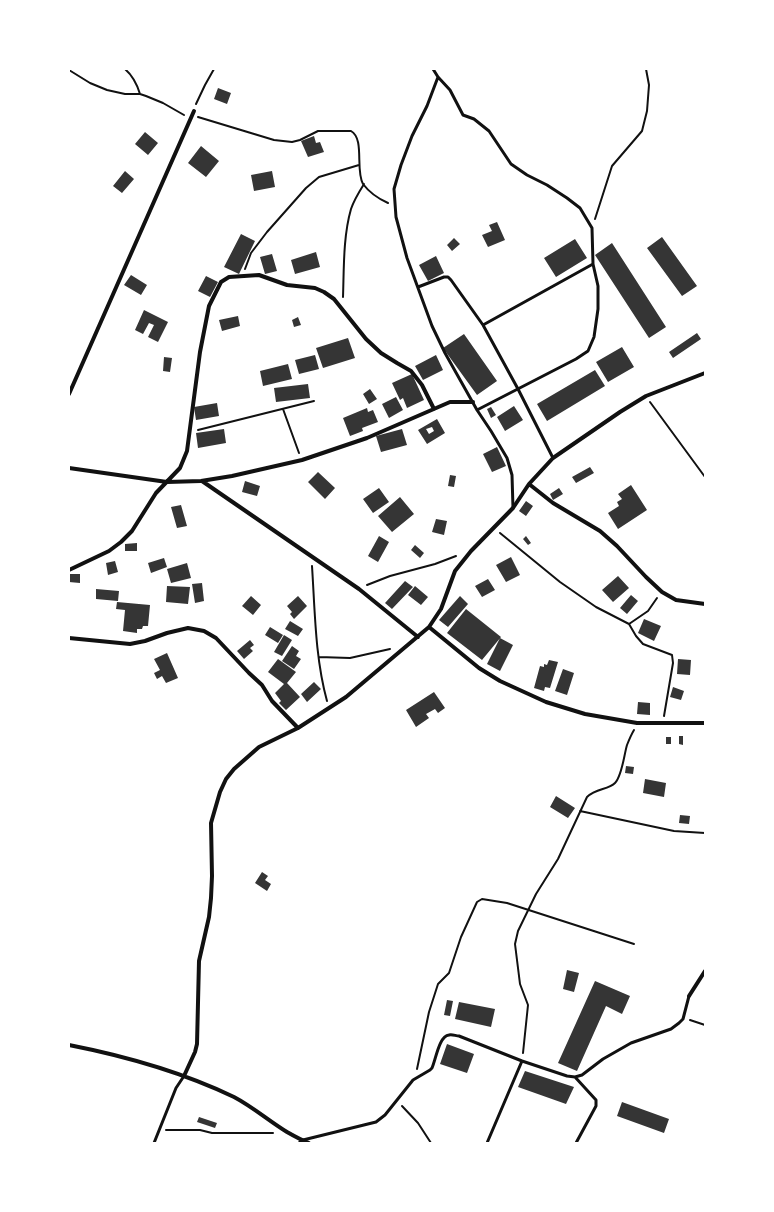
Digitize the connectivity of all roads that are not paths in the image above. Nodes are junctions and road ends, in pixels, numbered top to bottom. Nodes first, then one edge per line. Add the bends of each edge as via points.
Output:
1 (434, 69) edge
2 (438, 77) junction
3 (194, 111) road end
4 (593, 264) junction
5 (418, 287) junction
6 (483, 324) junction
7 (705, 373) edge
8 (518, 389) junction
9 (69, 394) edge
10 (473, 402) junction
11 (434, 409) junction
12 (477, 410) junction
13 (553, 458) junction
14 (69, 468) edge
15 (201, 481) junction
16 (167, 482) junction
17 (529, 484) junction
18 (513, 508) junction
19 (69, 570) edge
20 (705, 604) edge
21 (428, 627) junction
22 (418, 637) junction
23 (69, 638) edge
24 (705, 723) edge
25 (298, 728) junction
26 (705, 971) edge
27 (689, 996) joint
28 (69, 1045) edge
29 (522, 1061) junction
30 (184, 1076) junction
31 (575, 1077) junction
32 (301, 1142) edge
33 (154, 1143) edge
34 (309, 1143) edge
35 (487, 1143) edge
36 (576, 1143) edge

1 - 2 lane
2 - 4 lane via 450,90 463,115 474,119 489,131 511,164 580,208 592,228
2 - 5 lane via 412,136 394,189 400,235
3 - 9 street
4 - 6 lane
4 - 8 lane via 598,286 598,309 594,337 588,351
5 - 6 lane via 448,278
5 - 10 lane via 432,326
6 - 8 lane
7 - 13 street via 646,396
8 - 12 lane
8 - 13 lane
10 - 11 street via 450,402
10 - 12 lane
11 - 15 street via 367,438 302,460
11 - 16 street via 422,385 411,371 381,353 366,340 334,299 324,292 316,288 287,285 259,275 229,277 221,282 209,306 187,451 180,468
12 - 18 lane via 507,458 512,475
13 - 17 street
14 - 16 street
15 - 16 street
15 - 22 street via 312,555
16 - 19 street via 156,493 132,531 121,542 109,551
17 - 18 street
17 - 20 street via 554,503 600,531 662,592 676,600
18 - 21 street via 455,571 441,609
21 - 22 street
21 - 24 street via 474,665 500,681 546,702 572,711 637,723
22 - 25 street via 346,697
23 - 25 street via 130,644 188,628 204,631 216,638 262,685 272,702
25 - 30 street via 259,747 234,769 226,779 214,808 211,823 212,876 209,917 199,962 197,1044
26 - 27 street
27 - 31 lane via 683,1018 671,1029 631,1043
28 - 30 street via 113,1054
29 - 31 lane
29 - 32 lane via 459,1036 449,1035 441,1041 432,1068 413,1080 386,1115 376,1122
29 - 35 lane
30 - 32 street via 234,1098 264,1115
30 - 33 lane via 176,1088
31 - 36 lane via 596,1100 596,1106
32 - 34 street

